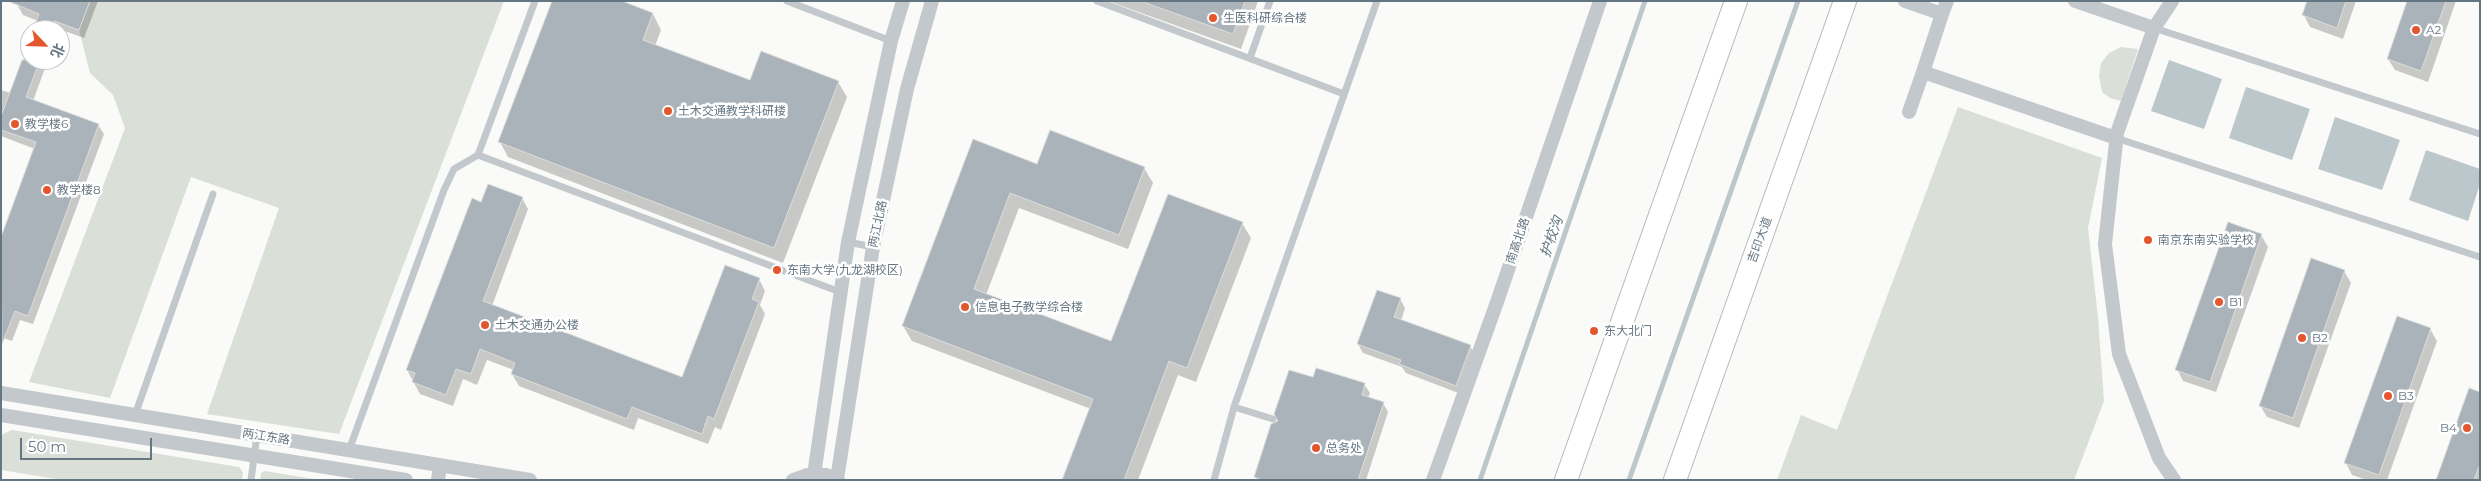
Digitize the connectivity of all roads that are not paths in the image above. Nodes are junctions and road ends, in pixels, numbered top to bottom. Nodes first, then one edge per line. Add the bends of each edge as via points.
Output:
1 (536, 1) edge
2 (786, 1) edge
3 (903, 1) edge
4 (932, 1) edge
5 (1098, 1) edge
6 (1270, 1) edge
7 (1377, 1) edge
8 (1600, 1) edge
9 (1736, 1) edge
10 (1845, 1) edge
11 (1905, 1) edge
12 (2076, 1) edge
13 (2172, 1) edge
14 (1944, 8) edge
15 (2154, 28) junction
16 (891, 41) junction
17 (1250, 58) junction
18 (1923, 72) junction
19 (1344, 94) junction
20 (1909, 112) dead end
21 (2480, 134) edge
22 (2116, 138) junction
23 (478, 155) junction
24 (213, 194) dead end
25 (848, 242) junction
26 (873, 247) junction
27 (2480, 257) edge
28 (840, 292) junction
29 (2, 396) edge
30 (1234, 408) junction
31 (1, 415) edge
32 (134, 415) junction
33 (1273, 419) dead end
34 (258, 435) junction
35 (349, 450) junction
36 (254, 456) junction
37 (440, 465) junction
38 (814, 475) junction
39 (251, 480) edge
40 (406, 480) edge
41 (438, 480) edge
42 (530, 480) edge
43 (792, 480) edge
44 (837, 480) edge
45 (1214, 480) edge
46 (1432, 480) edge
47 (1566, 480) edge
48 (1675, 480) edge
49 (2174, 480) edge

1 - 23 lane
2 - 16 lane
3 - 16 street
4 - 26 street, 两江北路 via 907,89
5 - 17 lane
6 - 17 lane
7 - 19 lane
8 - 46 street, 南高北路
9 - 47 main road
10 - 48 main road, 吉印大道
11 - 14 street
12 - 15 street
13 - 15 street
14 - 18 street
15 - 21 lane
15 - 22 street
16 - 25 street
17 - 19 lane
18 - 20 street
18 - 22 street
19 - 30 lane
22 - 27 lane
22 - 49 street via 2105,244 2119,354 2159,458
23 - 28 lane
23 - 35 lane via 454,169 444,190
24 - 32 lane
25 - 26 lane
25 - 28 street
26 - 44 street, 两江北路
28 - 38 street
29 - 32 street, 两江东路
30 - 33 lane
30 - 45 lane
31 - 36 street, 两江东路
32 - 34 street, 两江东路
34 - 35 street, 两江东路
34 - 36 lane
35 - 37 street, 两江东路
36 - 39 lane
36 - 40 street, 两江东路
37 - 41 street
37 - 42 street, 两江东路
38 - 43 street
38 - 44 street

